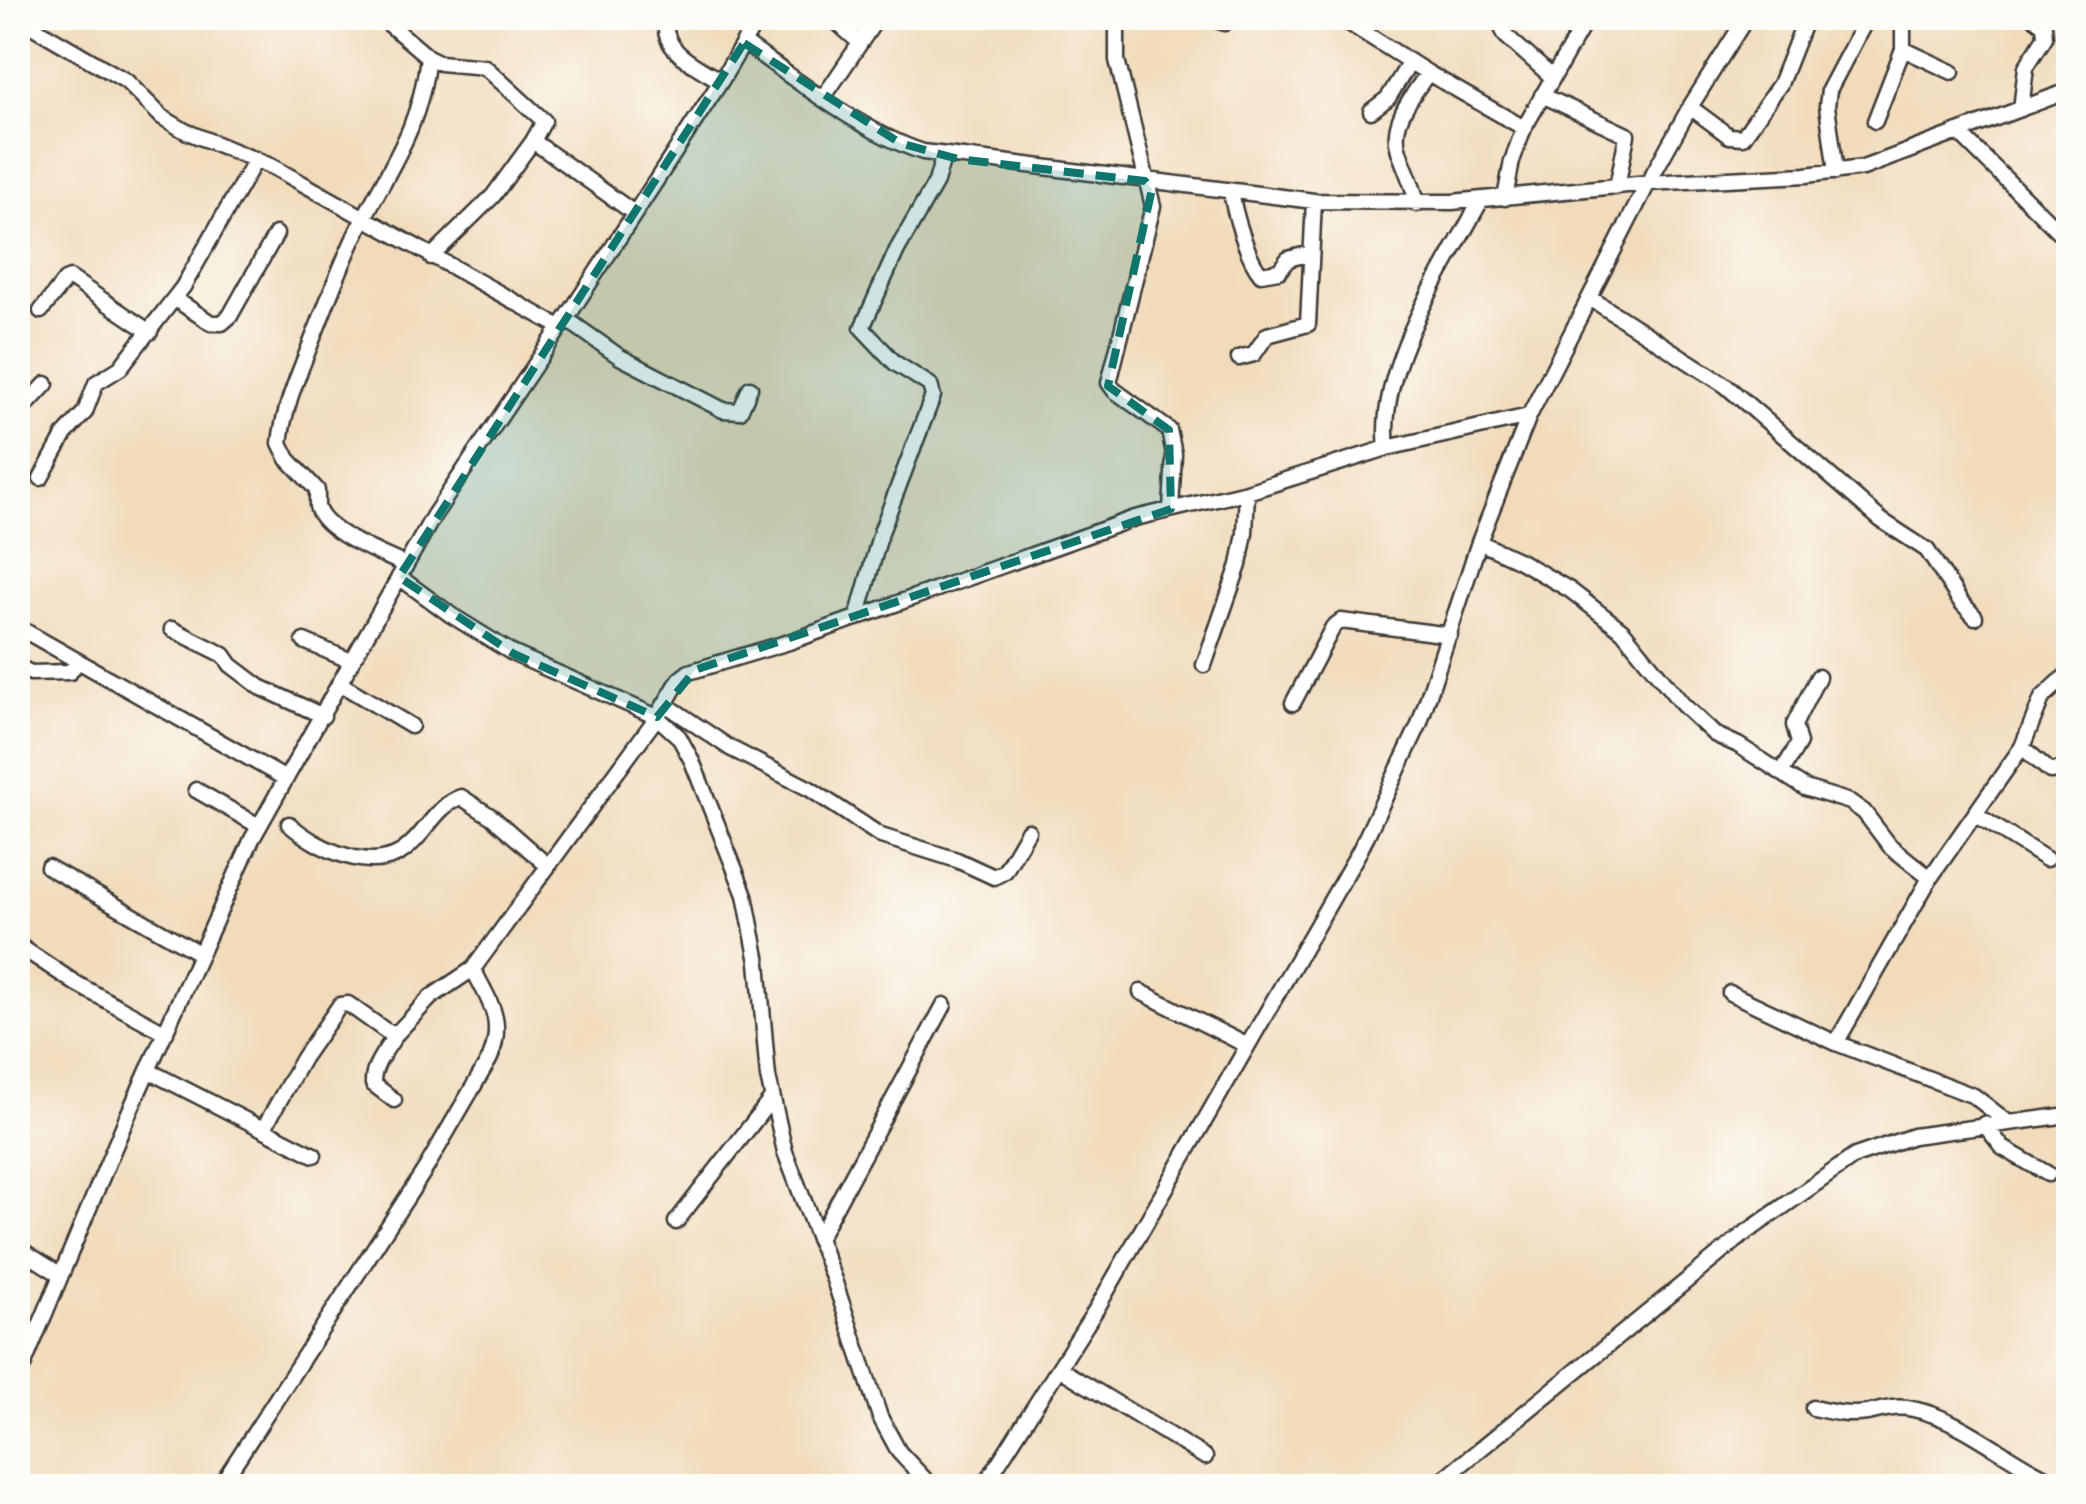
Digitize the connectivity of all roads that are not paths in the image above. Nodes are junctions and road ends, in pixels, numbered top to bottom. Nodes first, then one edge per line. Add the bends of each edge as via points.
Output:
1 (18, 18) edge
2 (382, 18) edge
3 (667, 18) edge
4 (758, 18) edge
5 (832, 18) edge
6 (1117, 18) edge
7 (1340, 18) edge
8 (1587, 18) edge
9 (1746, 18) edge
10 (1806, 18) edge
11 (1868, 18) edge
12 (1902, 18) edge
13 (2035, 18) edge
14 (1504, 20) dead end
15 (874, 24) dead end
16 (744, 43) junction
17 (860, 44) junction
18 (1903, 49) junction
19 (428, 57) junction
20 (1410, 62) junction
21 (1952, 72) dead end
22 (1428, 73) junction
23 (1552, 77) junction
24 (721, 81) junction
25 (2068, 91) edge
26 (1542, 96) junction
27 (823, 98) junction
28 (1690, 107) junction
29 (2021, 109) junction
30 (1371, 111) dead end
31 (1876, 120) dead end
32 (1524, 128) junction
33 (1958, 132) junction
34 (533, 141) junction
35 (943, 157) junction
36 (256, 159) junction
37 (1836, 172) junction
38 (1145, 181) junction
39 (1648, 183) junction
40 (1618, 186) junction
41 (1231, 191) junction
42 (1505, 198) junction
43 (1481, 200) junction
44 (1314, 201) junction
45 (1417, 204) junction
46 (634, 213) junction
47 (363, 220) junction
48 (276, 234) dead end
49 (2068, 240) edge
50 (1311, 253) junction
51 (431, 257) junction
52 (1590, 298) junction
53 (176, 299) junction
54 (41, 311) dead end
55 (563, 323) junction
56 (150, 332) junction
57 (1238, 358) dead end
58 (46, 384) dead end
59 (750, 388) dead end
60 (18, 414) edge
61 (1529, 416) junction
62 (1388, 448) junction
63 (42, 478) dead end
64 (1247, 492) junction
65 (1171, 508) junction
66 (1479, 542) junction
67 (402, 570) junction
68 (1976, 617) dead end
69 (857, 618) junction
70 (18, 628) edge
71 (172, 629) dead end
72 (1450, 634) junction
73 (304, 641) dead end
74 (78, 662) junction
75 (351, 662) junction
76 (1204, 666) dead end
77 (18, 668) edge
78 (2068, 674) edge
79 (1818, 677) dead end
80 (339, 683) junction
81 (1293, 704) dead end
82 (661, 711) junction
83 (323, 716) junction
84 (410, 726) dead end
85 (2022, 747) junction
86 (2068, 769) edge
87 (1781, 773) junction
88 (286, 779) junction
89 (196, 790) dead end
90 (1975, 814) junction
91 (289, 824) dead end
92 (260, 826) junction
93 (1028, 830) dead end
94 (2046, 859) dead end
95 (548, 866) junction
96 (48, 867) dead end
97 (1930, 878) junction
98 (18, 945) edge
99 (199, 953) junction
100 (473, 969) junction
101 (1141, 992) dead end
102 (1730, 994) dead end
103 (944, 1006) dead end
104 (166, 1033) junction
105 (397, 1033) junction
106 (1836, 1043) junction
107 (1246, 1046) junction
108 (149, 1071) junction
109 (772, 1098) junction
110 (394, 1100) dead end
111 (2068, 1115) edge
112 (2006, 1122) junction
113 (1984, 1124) junction
114 (264, 1128) junction
115 (314, 1155) dead end
116 (2048, 1174) dead end
117 (676, 1222) dead end
118 (818, 1240) junction
119 (18, 1248) edge
120 (61, 1275) junction
121 (1060, 1369) junction
122 (18, 1378) edge
123 (1813, 1408) dead end
124 (1205, 1457) dead end
125 (220, 1486) edge
126 (931, 1486) edge
127 (984, 1486) edge
128 (1435, 1486) edge
129 (2066, 1486) edge

1 - 36 street via 126,81 174,125
2 - 19 street
3 - 24 street via 671,46
4 - 16 street
5 - 17 street
6 - 38 street via 1117,60
7 - 20 street
8 - 23 street
9 - 28 street
10 - 28 street via 1780,84 1744,137 1728,136
11 - 37 street via 1829,90
12 - 18 street
13 - 29 street via 2045,37 2026,66
14 - 23 street via 1506,36
15 - 17 street
16 - 24 street
16 - 27 street
17 - 27 street
18 - 21 street
18 - 31 street
19 - 34 street via 490,71 544,121
19 - 47 street via 410,133
20 - 22 street
20 - 30 street via 1388,98
22 - 32 street
22 - 45 street via 1396,134
23 - 26 street
24 - 46 street
25 - 29 street
26 - 32 street
26 - 40 street via 1628,135
27 - 35 street via 911,148
28 - 39 street
29 - 33 street
32 - 42 street
33 - 37 street via 1896,158
33 - 49 street
34 - 46 street
34 - 51 street via 493,196
35 - 38 street
35 - 69 street via 862,328 930,385 933,396 881,532
36 - 47 street
36 - 53 street
37 - 39 street
38 - 41 street
38 - 65 street via 1153,206 1109,382 1169,430
39 - 40 street
39 - 52 street
40 - 42 street
41 - 44 street
41 - 50 street via 1261,274
42 - 43 street
43 - 45 street
43 - 62 street via 1404,349 1387,420
44 - 45 street
44 - 50 street
46 - 55 street
47 - 51 street
47 - 67 street via 310,346 280,443 318,490 316,506 326,521
48 - 53 street via 222,323 211,323
50 - 57 street via 1308,324 1267,334 1254,354
51 - 55 street
52 - 61 street
52 - 68 street via 1725,385 1881,520 1927,550
53 - 56 street
54 - 56 street via 70,278
55 - 59 street via 730,413 740,411
55 - 67 street
56 - 63 street via 120,368 96,384
58 - 60 street
61 - 62 street
61 - 66 street
62 - 64 street
64 - 65 street
64 - 76 street via 1239,565
65 - 69 street
66 - 72 street
66 - 87 street via 1570,590 1623,631 1714,734
67 - 75 street
67 - 82 street via 451,615 514,654
69 - 82 street via 689,672
70 - 74 street
71 - 83 street via 224,655 260,687
72 - 81 street via 1341,621
72 - 107 street via 1419,725 1360,850
73 - 75 street
74 - 77 street via 70,672
74 - 88 street
75 - 80 street
78 - 85 street via 2042,698
79 - 87 street via 1795,722 1800,740
80 - 83 street
80 - 84 street
82 - 93 street via 810,789 894,843 994,876 1005,871
82 - 95 street
82 - 109 street via 692,761 746,895
83 - 88 street
85 - 86 street via 2050,772
85 - 90 street
87 - 97 street via 1850,802
88 - 92 street
89 - 92 street
90 - 94 street
90 - 97 street
91 - 95 street via 334,854 390,856 407,849 461,797
92 - 99 street
95 - 100 street
96 - 99 street
97 - 106 street
98 - 104 street
99 - 104 street
100 - 105 street via 430,997
100 - 125 street via 497,1021 490,1058
101 - 107 street
102 - 106 street
103 - 118 street
104 - 108 street
105 - 110 street via 372,1078
105 - 114 street via 340,1005
106 - 112 street via 1974,1096
107 - 121 street
108 - 114 street
108 - 120 street
109 - 117 street
109 - 118 street
111 - 112 street
112 - 113 street
113 - 116 street via 2003,1148
113 - 128 street via 1892,1141 1831,1171
114 - 115 street
118 - 126 street via 885,1430
119 - 120 street
120 - 122 street
121 - 124 street
121 - 127 street
123 - 129 street via 1839,1414 1913,1409 1960,1425 2036,1476

